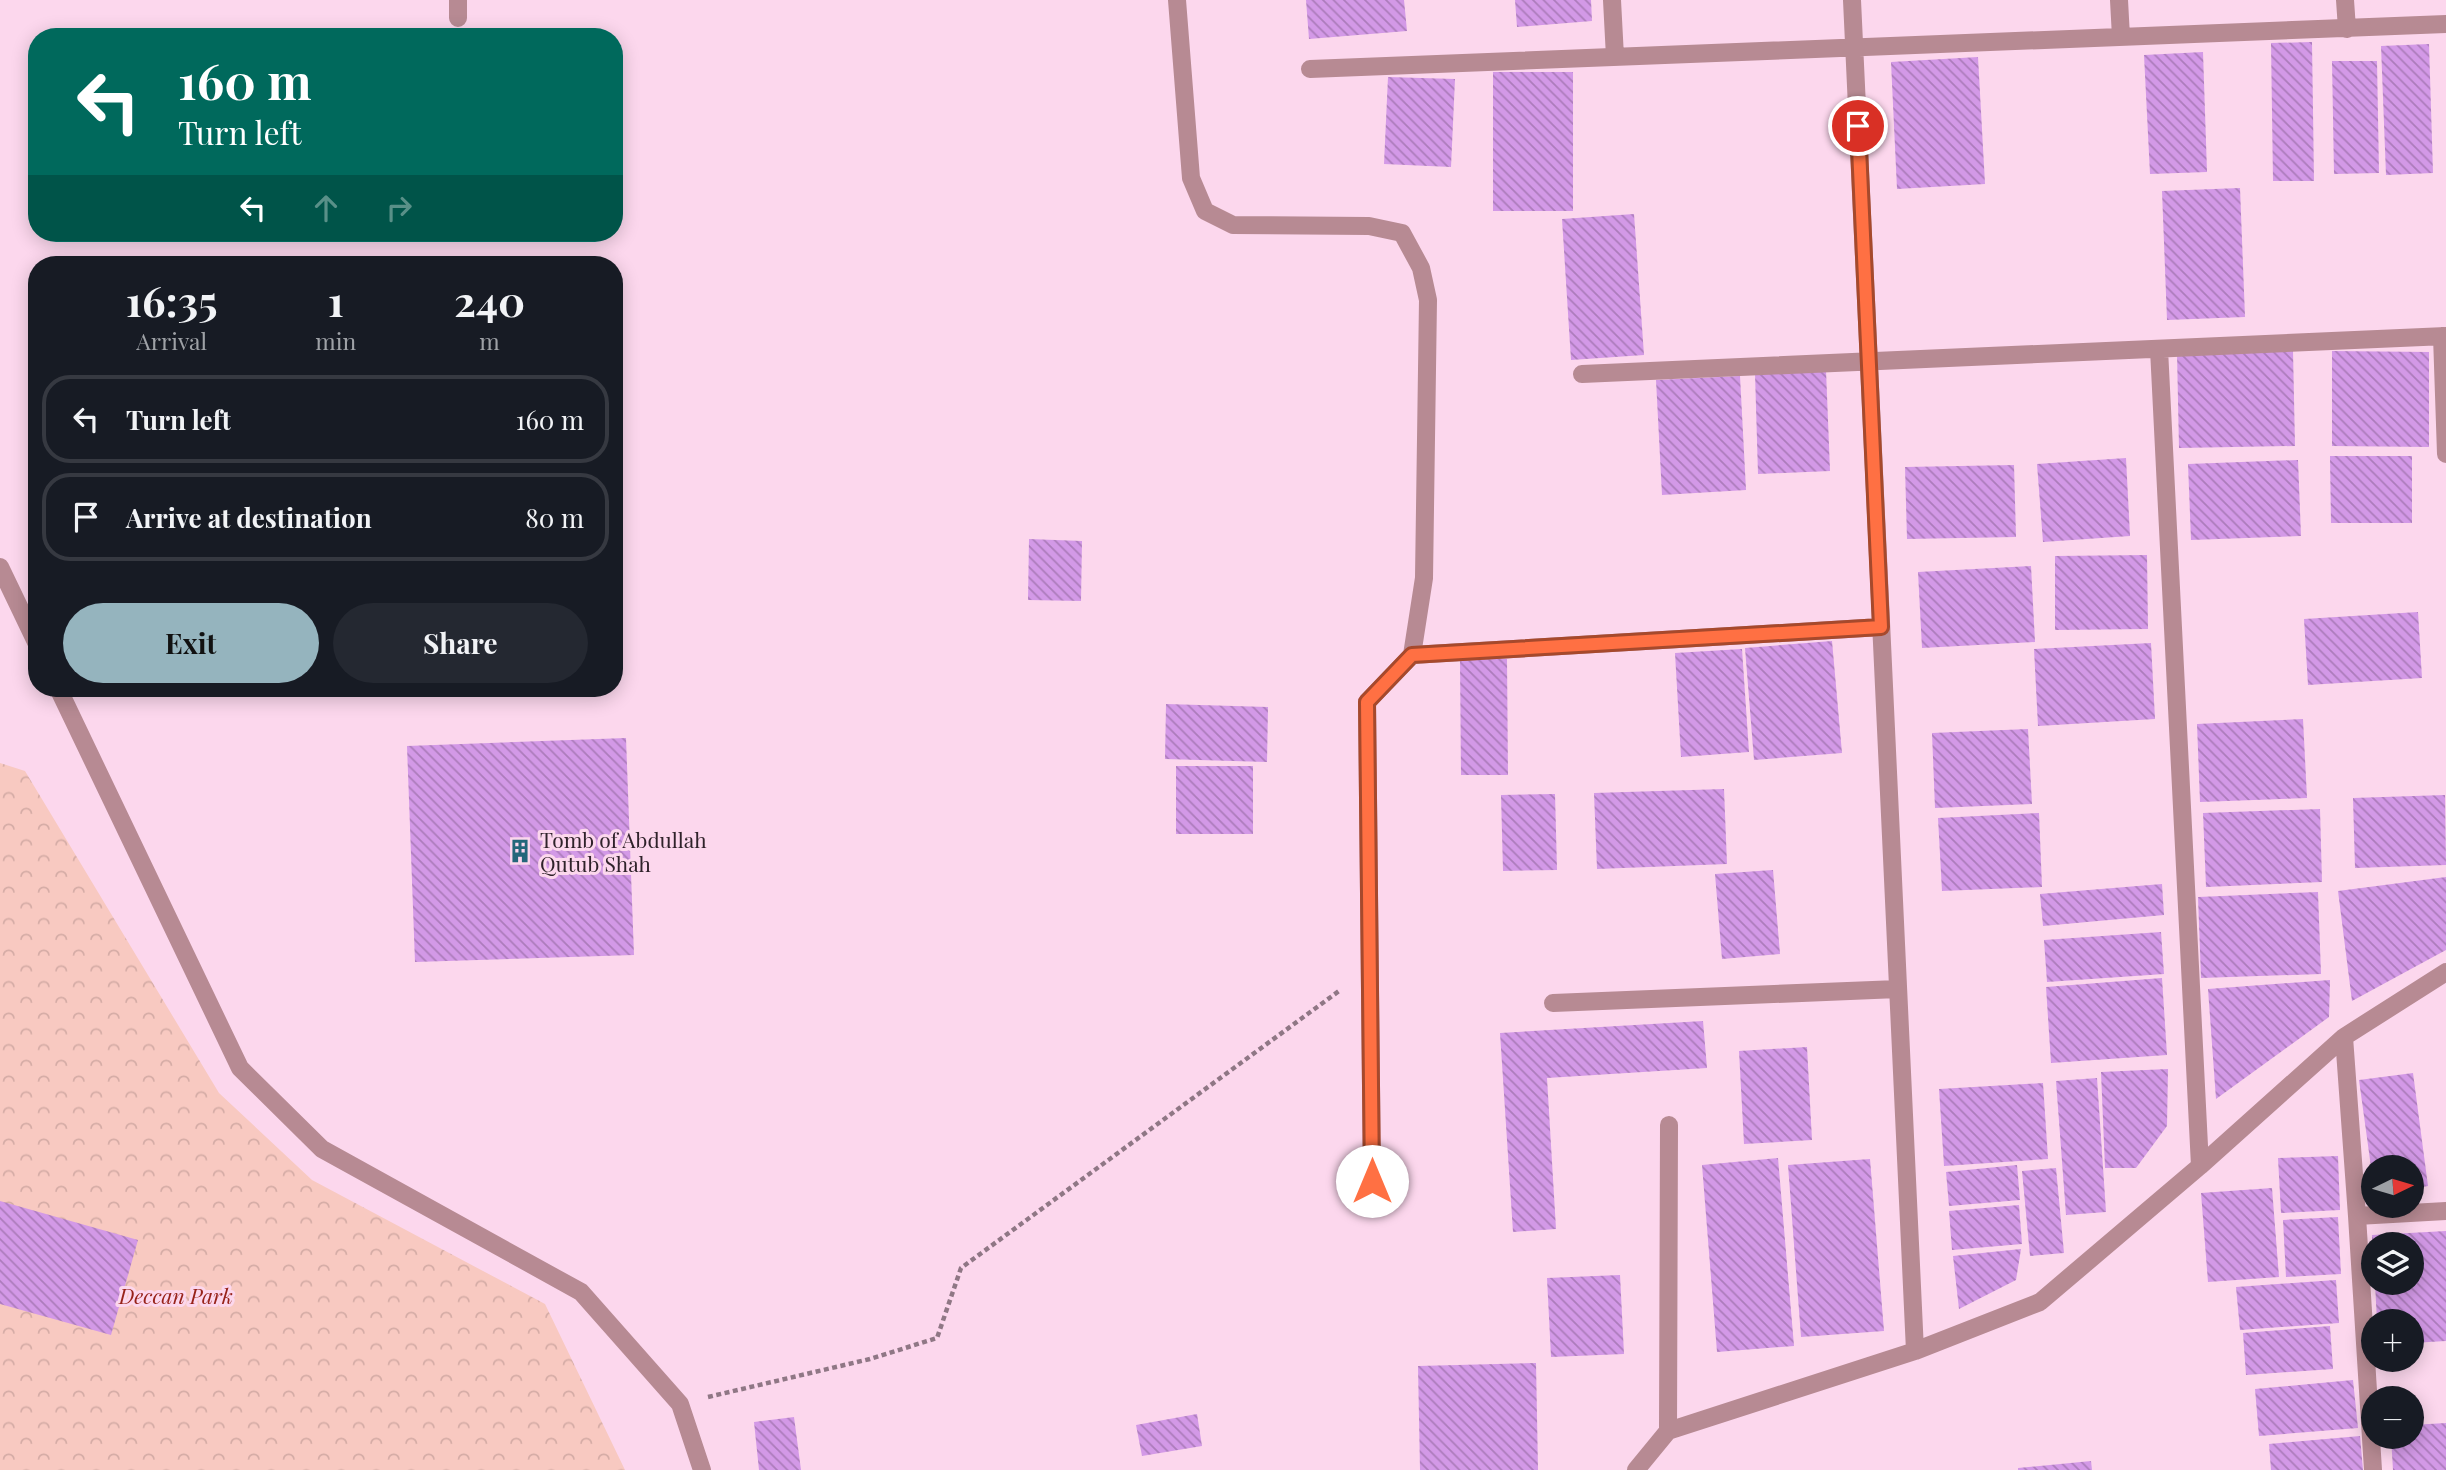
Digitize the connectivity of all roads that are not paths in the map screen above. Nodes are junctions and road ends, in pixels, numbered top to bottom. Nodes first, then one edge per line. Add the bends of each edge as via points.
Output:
1 (1177, 0) edge
2 (1612, 0) edge
3 (1853, 0) edge
4 (2119, 0) edge
5 (2345, 0) edge
6 (2446, 23) edge
7 (2347, 29) junction
8 (2121, 37) junction
9 (1855, 48) junction
10 (1615, 57) junction
11 (1310, 69) dead end
12 (2444, 336) edge
13 (2159, 349) junction
14 (1870, 362) junction
15 (1582, 374) dead end
16 (2446, 454) edge
17 (0, 567) edge
18 (28, 625) edge
19 (1881, 627) junction
20 (1412, 655) junction
21 (62, 697) edge
22 (2446, 972) edge
23 (1898, 989) junction
24 (1553, 1003) dead end
25 (2344, 1037) junction
26 (1669, 1125) dead end
27 (2200, 1166) junction
28 (1372, 1181) dead end
29 (2446, 1211) edge
30 (2357, 1216) junction
31 (1915, 1351) junction
32 (1668, 1431) junction
33 (702, 1470) edge
34 (1636, 1470) edge
35 (2373, 1470) edge

1 - 20 street via 1191,178 1205,211 1233,225 1369,226 1402,233 1421,268 1428,300 1424,578
2 - 10 street
3 - 9 street
4 - 8 street
5 - 7 street
6 - 7 street
7 - 8 street
8 - 9 street
9 - 10 street
9 - 14 street
10 - 11 street
12 - 13 street
12 - 16 street
13 - 14 street
13 - 27 street
14 - 15 street
14 - 19 street
17 - 18 street
19 - 20 street
19 - 23 street
20 - 28 street via 1367,702
21 - 33 street via 240,1068 322,1149 581,1292 680,1404
22 - 25 street
23 - 24 street
23 - 31 street
25 - 27 street
25 - 30 street
26 - 32 street
27 - 31 street via 2040,1302
29 - 30 street
30 - 35 street
31 - 32 street
32 - 34 street

